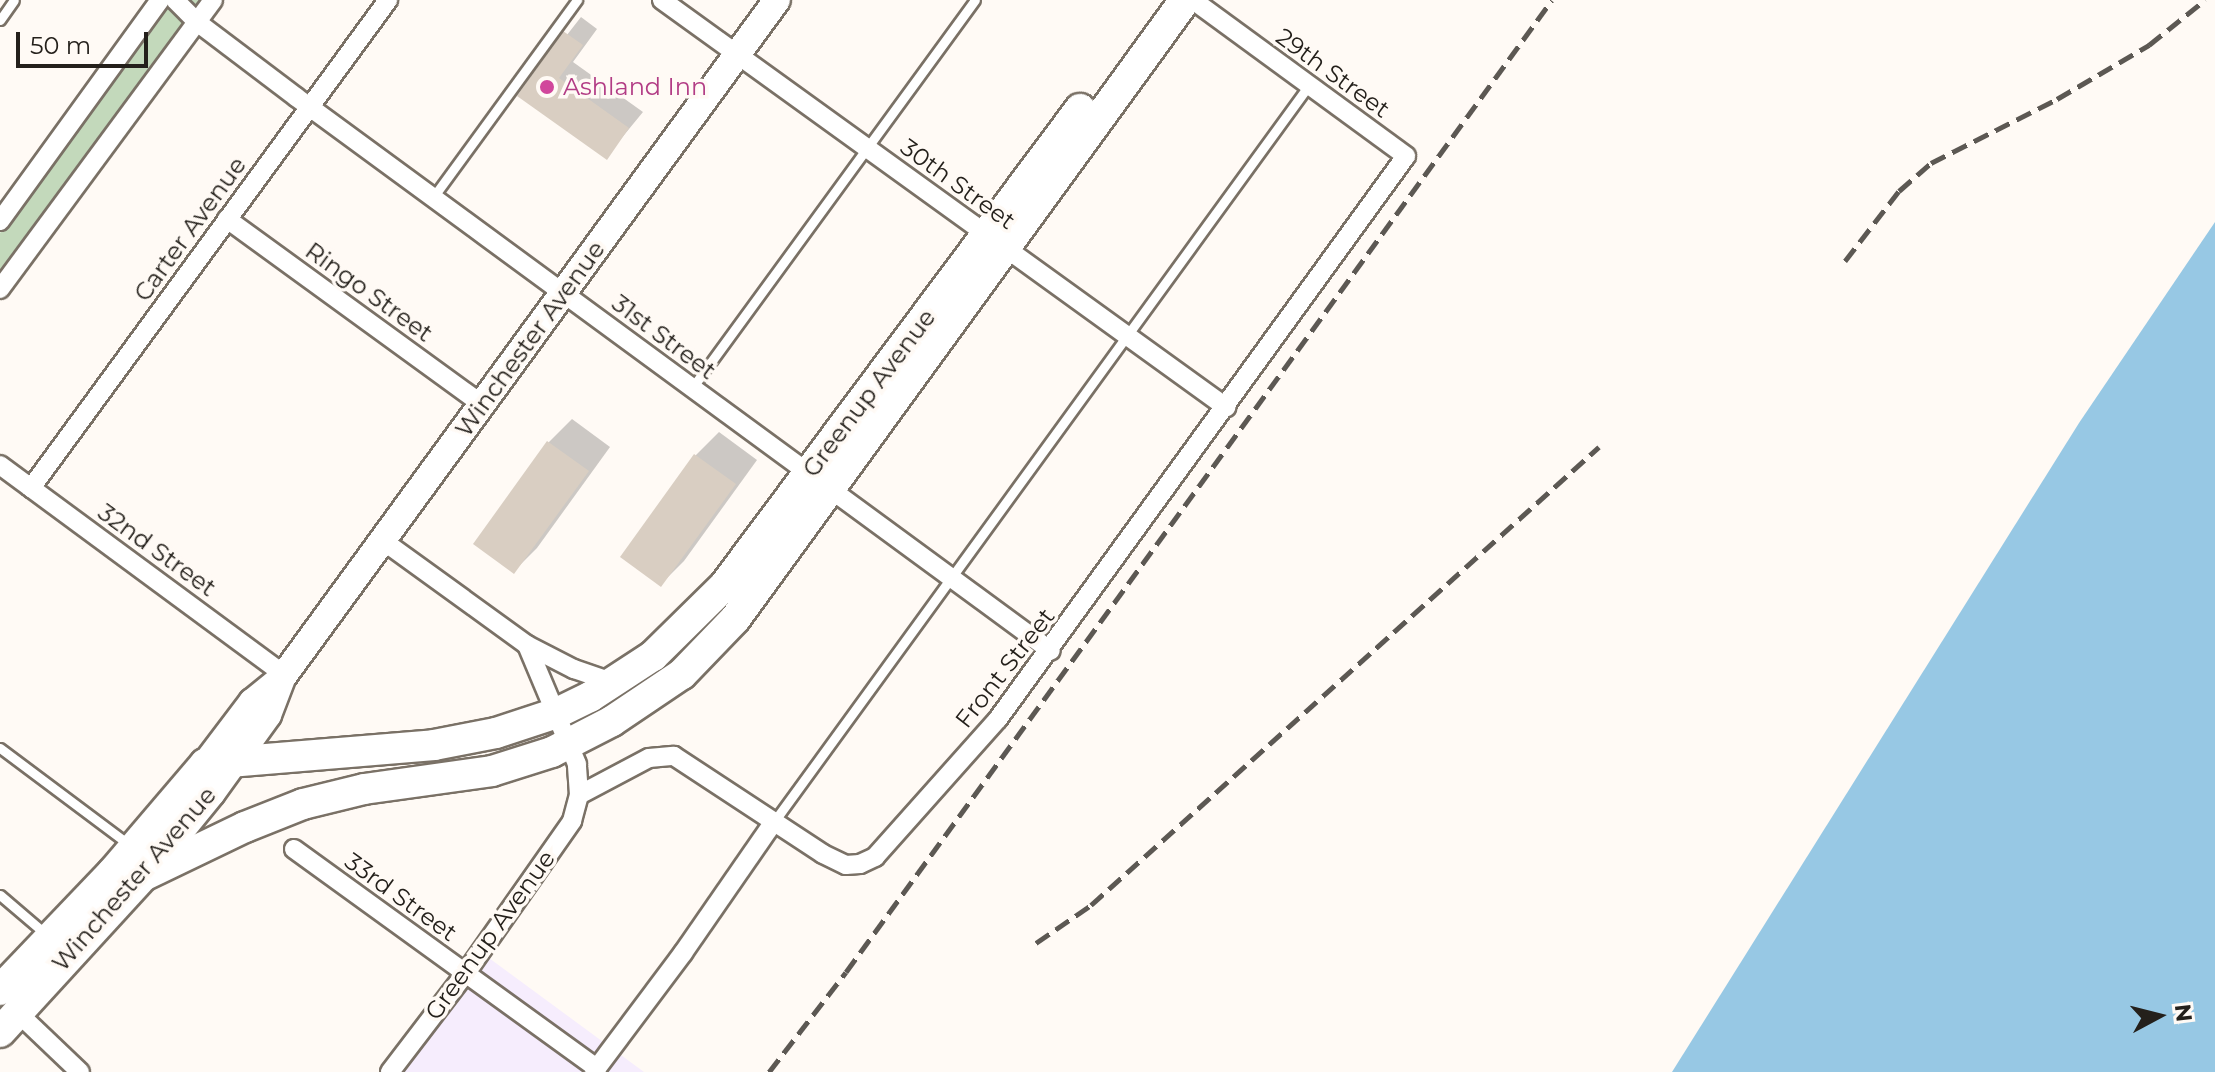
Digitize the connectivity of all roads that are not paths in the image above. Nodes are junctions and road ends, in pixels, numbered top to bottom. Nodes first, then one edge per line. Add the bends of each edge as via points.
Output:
1 (14, 0) edge
2 (160, 0) edge
3 (175, 0) edge
4 (213, 0) edge
5 (388, 0) edge
6 (577, 0) edge
7 (662, 0) edge
8 (777, 0) edge
9 (975, 0) edge
10 (1160, 0) edge
11 (1185, 0) edge
12 (1193, 0) edge
13 (0, 20) edge
14 (197, 22) junction
15 (738, 53) junction
16 (1309, 85) junction
17 (310, 107) junction
18 (866, 148) junction
19 (1406, 156) joint
20 (434, 196) junction
21 (227, 219) junction
22 (0, 221) edge
23 (997, 241) junction
24 (0, 289) edge
25 (564, 292) junction
26 (1126, 335) junction
27 (692, 388) junction
28 (482, 404) junction
29 (1226, 407) junction
30 (0, 465) edge
31 (818, 480) junction
32 (31, 488) junction
33 (382, 540) junction
34 (951, 577) junction
35 (527, 645) junction
36 (1051, 651) junction
37 (283, 677) junction
38 (615, 683) junction
39 (557, 713) junction
40 (571, 745) junction
41 (0, 748) edge
42 (220, 763) junction
43 (579, 795) junction
44 (773, 823) junction
45 (294, 849) dead end
46 (139, 862) junction
47 (0, 895) edge
48 (50, 938) junction
49 (465, 974) junction
50 (5, 997) edge
51 (596, 1070) edge
52 (80, 1072) edge
53 (390, 1072) edge

1 - 13 lane
2 - 22 street
3 - 14 street, 31st Street
4 - 14 street
5 - 17 street, Carter Avenue
6 - 20 lane
7 - 15 street, 30th Street
8 - 15 main road, Winchester Avenue
9 - 18 lane
10 - 23 highway, Greenup Avenue
11 - 23 highway, Greenup Avenue
12 - 16 street, 29th Street
14 - 17 street, 31st Street
14 - 24 street
15 - 18 street, 30th Street
15 - 25 main road, Winchester Avenue
16 - 19 street, 29th Street
16 - 26 lane
17 - 20 street, 31st Street
17 - 21 street, Carter Avenue
18 - 23 street, 30th Street
18 - 27 lane
19 - 29 street, Front Street
20 - 25 street, 31st Street
21 - 28 street, Ringo Street
21 - 32 street, Carter Avenue
23 - 26 street, 30th Street
23 - 31 highway, Greenup Avenue
25 - 27 street, 31st Street
25 - 28 main road, Winchester Avenue
26 - 29 street, 30th Street
26 - 34 lane
27 - 31 street, 31st Street
28 - 33 main road, Winchester Avenue
29 - 36 street, Front Street
30 - 32 street, 32nd Street
31 - 34 street, 31st Street
31 - 38 highway, Greenup Avenue via 701,613
31 - 40 highway, Greenup Avenue via 708,650 648,699
32 - 37 street, 32nd Street
33 - 35 street
33 - 37 main road, Winchester Avenue
34 - 36 street, 31st Street
34 - 44 lane
35 - 38 street
35 - 39 street
36 - 44 street, Front Street via 875,857 846,865
37 - 42 main road, Winchester Avenue via 268,715
38 - 39 highway, Greenup Avenue
39 - 40 street, Greenup Avenue
39 - 42 highway via 434,745
40 - 43 street, Greenup Avenue
40 - 46 highway via 492,771 364,789 303,804
41 - 46 lane
42 - 46 highway, Winchester Avenue
43 - 44 street via 649,758 674,756
43 - 49 street, Greenup Avenue via 572,821
44 - 51 street
45 - 49 street, 33rd Street
46 - 48 highway, Winchester Avenue
46 - 50 highway, Winchester Avenue
47 - 48 lane
48 - 50 highway, Winchester Avenue
49 - 51 street, 33rd Street
49 - 53 street, Greenup Avenue
50 - 52 street

